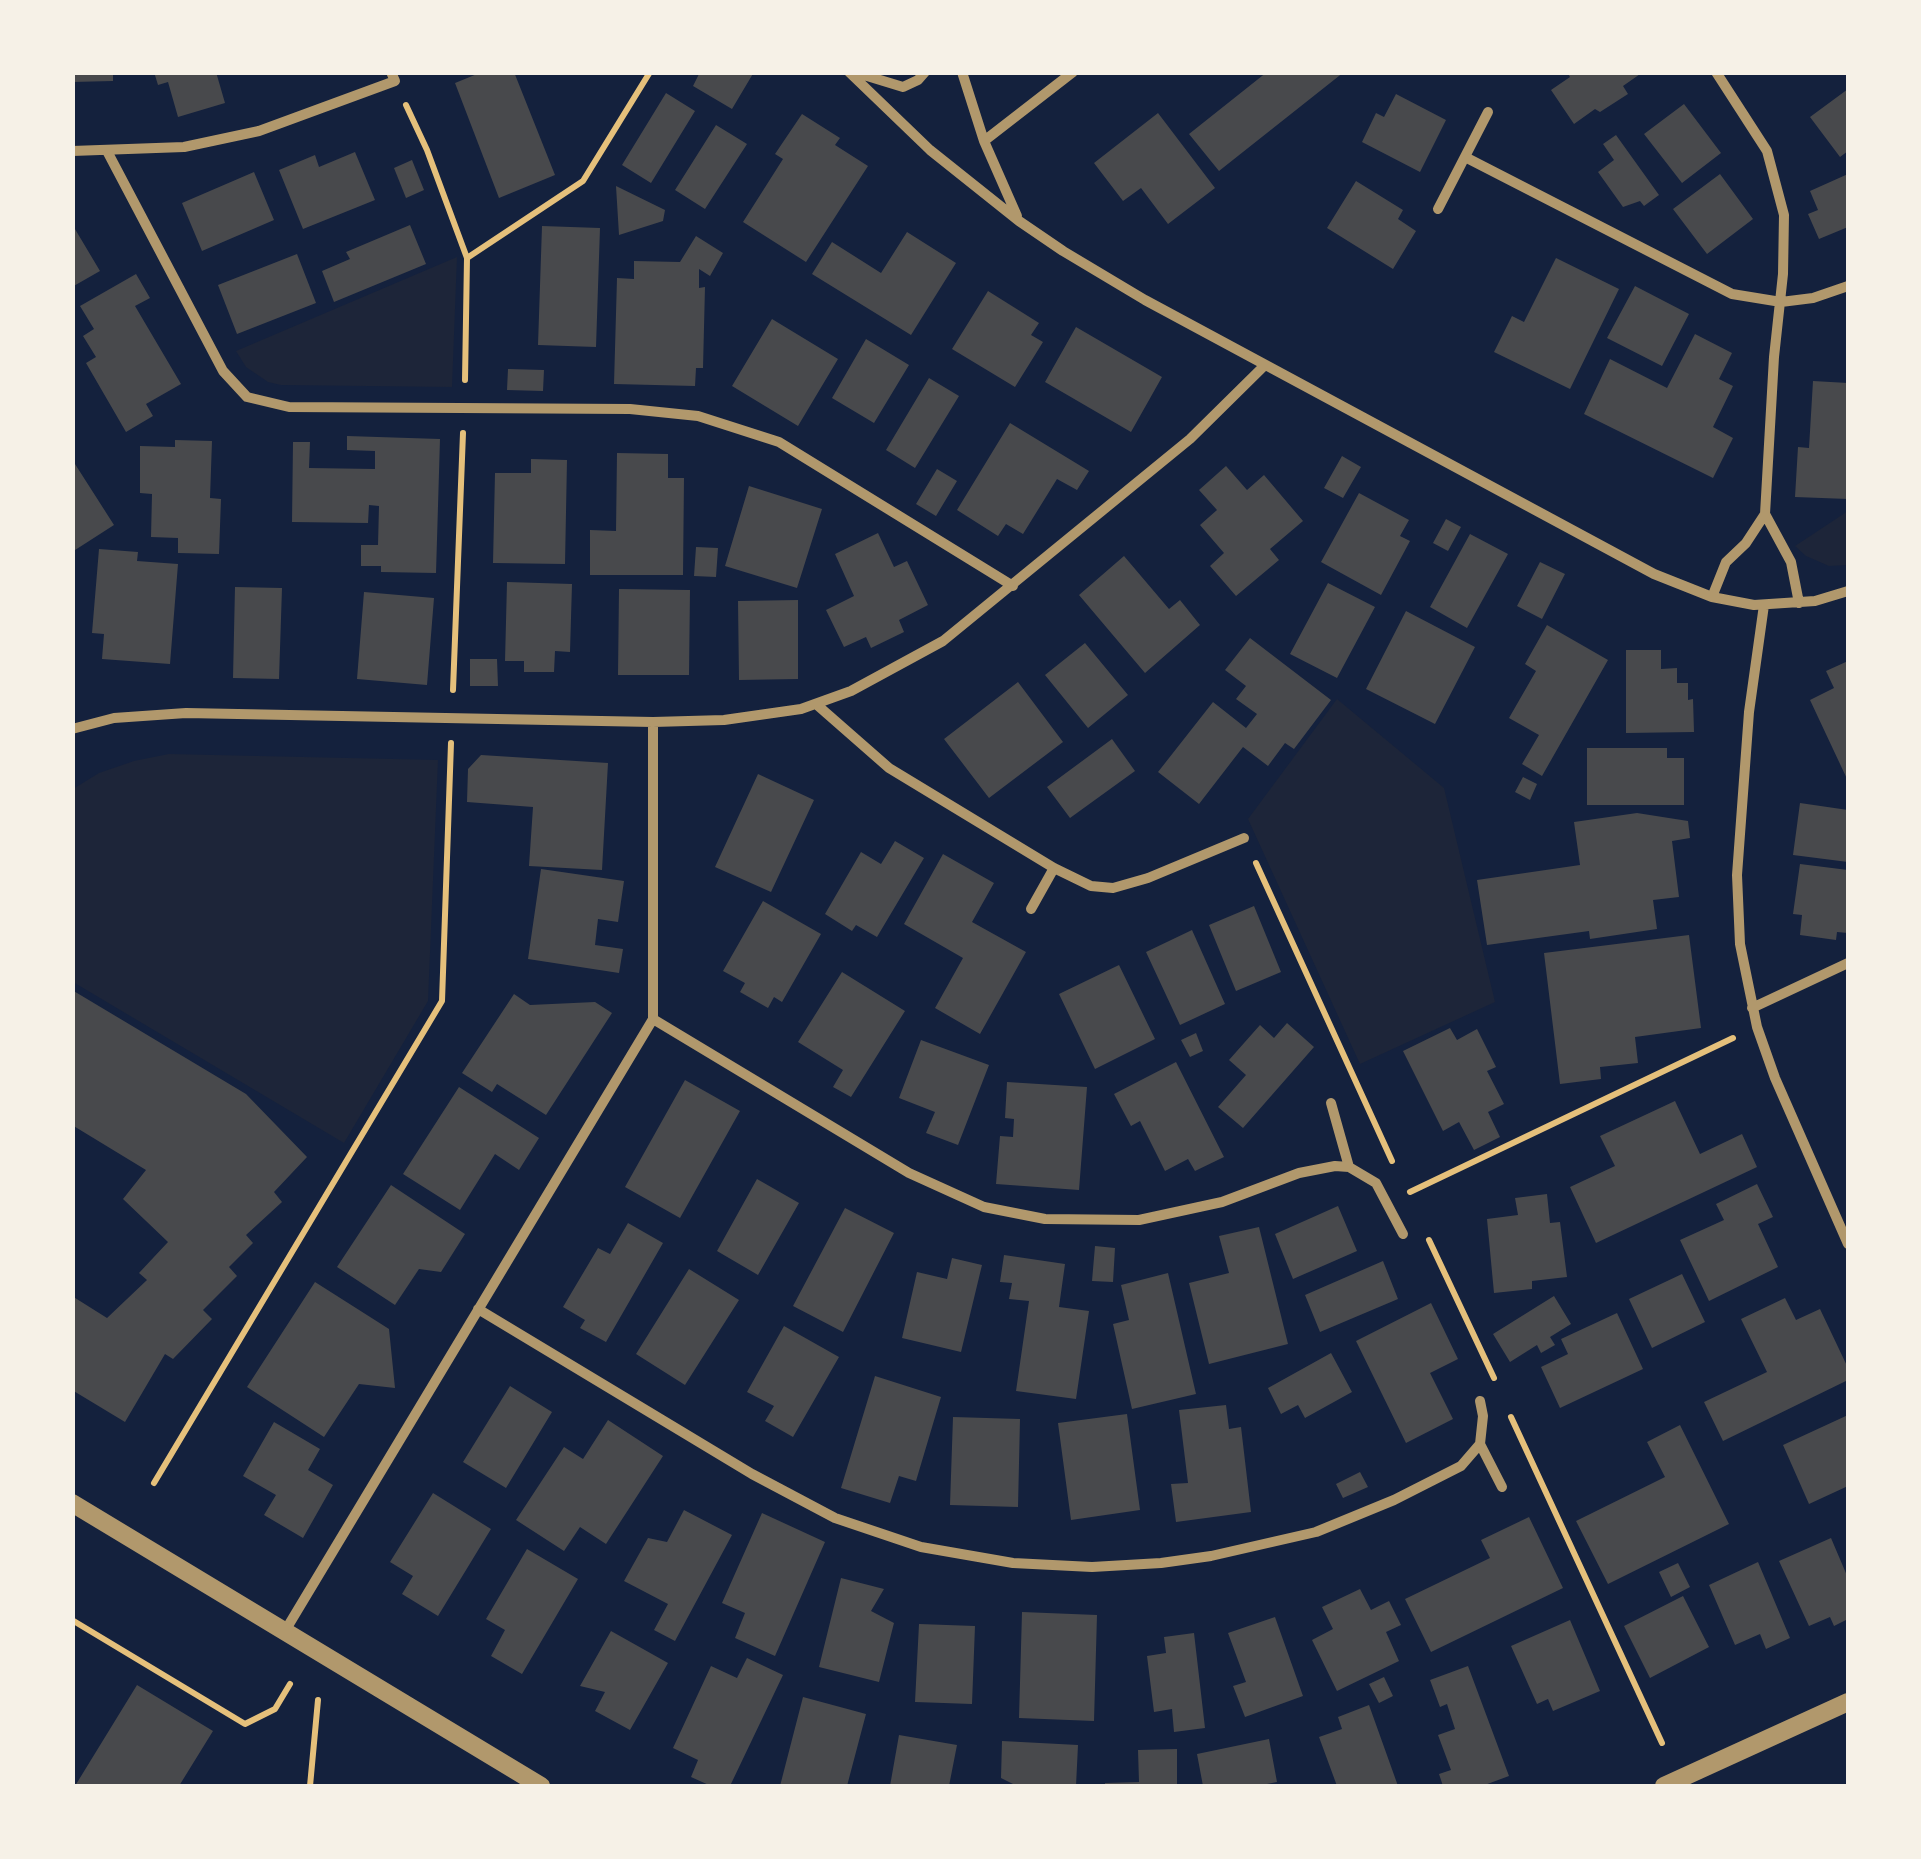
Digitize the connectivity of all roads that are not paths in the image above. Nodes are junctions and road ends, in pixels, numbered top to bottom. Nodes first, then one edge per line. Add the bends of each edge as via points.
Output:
1 (852, 72) edge
2 (925, 72) edge
3 (962, 72) edge
4 (1073, 72) edge
5 (1716, 72) edge
6 (393, 77) edge
7 (1488, 112) dead end
8 (984, 141) junction
9 (72, 151) edge
10 (107, 151) junction
11 (1465, 157) junction
12 (1438, 209) dead end
13 (1020, 221) junction
14 (1848, 286) edge
15 (1781, 302) junction
16 (1266, 365) junction
17 (1765, 514) junction
18 (1013, 586) junction
19 (1848, 591) edge
20 (1712, 597) junction
21 (1799, 603) junction
22 (1764, 605) junction
23 (816, 704) junction
24 (652, 722) junction
25 (72, 729) edge
26 (1244, 838) road end
27 (1054, 868) junction
28 (1031, 908) dead end
29 (1848, 962) edge
30 (1752, 1008) junction
31 (654, 1019) junction
32 (1331, 1103) dead end
33 (1348, 1167) junction
34 (1403, 1234) dead end
35 (1848, 1244) edge
36 (478, 1309) junction
37 (1480, 1402) dead end
38 (1480, 1444) junction
39 (1502, 1487) dead end
40 (72, 1503) edge
41 (285, 1631) junction
42 (1848, 1702) edge
43 (541, 1786) edge
44 (1664, 1786) edge

1 - 2 street via 903,86
1 - 13 street via 930,150
3 - 8 street
4 - 8 street
5 - 15 street via 1754,126 1774,170 1784,214
6 - 10 street via 314,113 220,141
7 - 11 street
8 - 13 street
9 - 10 street
10 - 18 street via 223,371 247,398 288,407 662,410 722,422 780,442
11 - 12 street
11 - 15 street via 1715,288
13 - 16 street via 1116,284
14 - 15 street
15 - 17 street
16 - 18 street via 1190,439
16 - 20 street via 1654,574
17 - 20 street via 1726,562
17 - 21 street via 1791,562
18 - 23 street via 919,657
19 - 21 street
20 - 22 street
21 - 22 street
22 - 30 street via 1736,876
23 - 24 street via 724,720
23 - 27 street via 889,768
24 - 25 street via 186,713 114,718
24 - 31 street
26 - 27 street via 1113,888 1091,886
27 - 28 street
29 - 30 street
30 - 35 street via 1775,1078
31 - 33 street via 921,1180 1009,1213 1139,1220 1222,1202 1299,1172
31 - 36 street
32 - 33 street
33 - 34 street via 1376,1182
36 - 38 street via 822,1512 908,1543 991,1560 1130,1566 1288,1540 1440,1479
36 - 41 street
37 - 38 street
38 - 39 street
40 - 41 street
41 - 43 street
42 - 44 street

